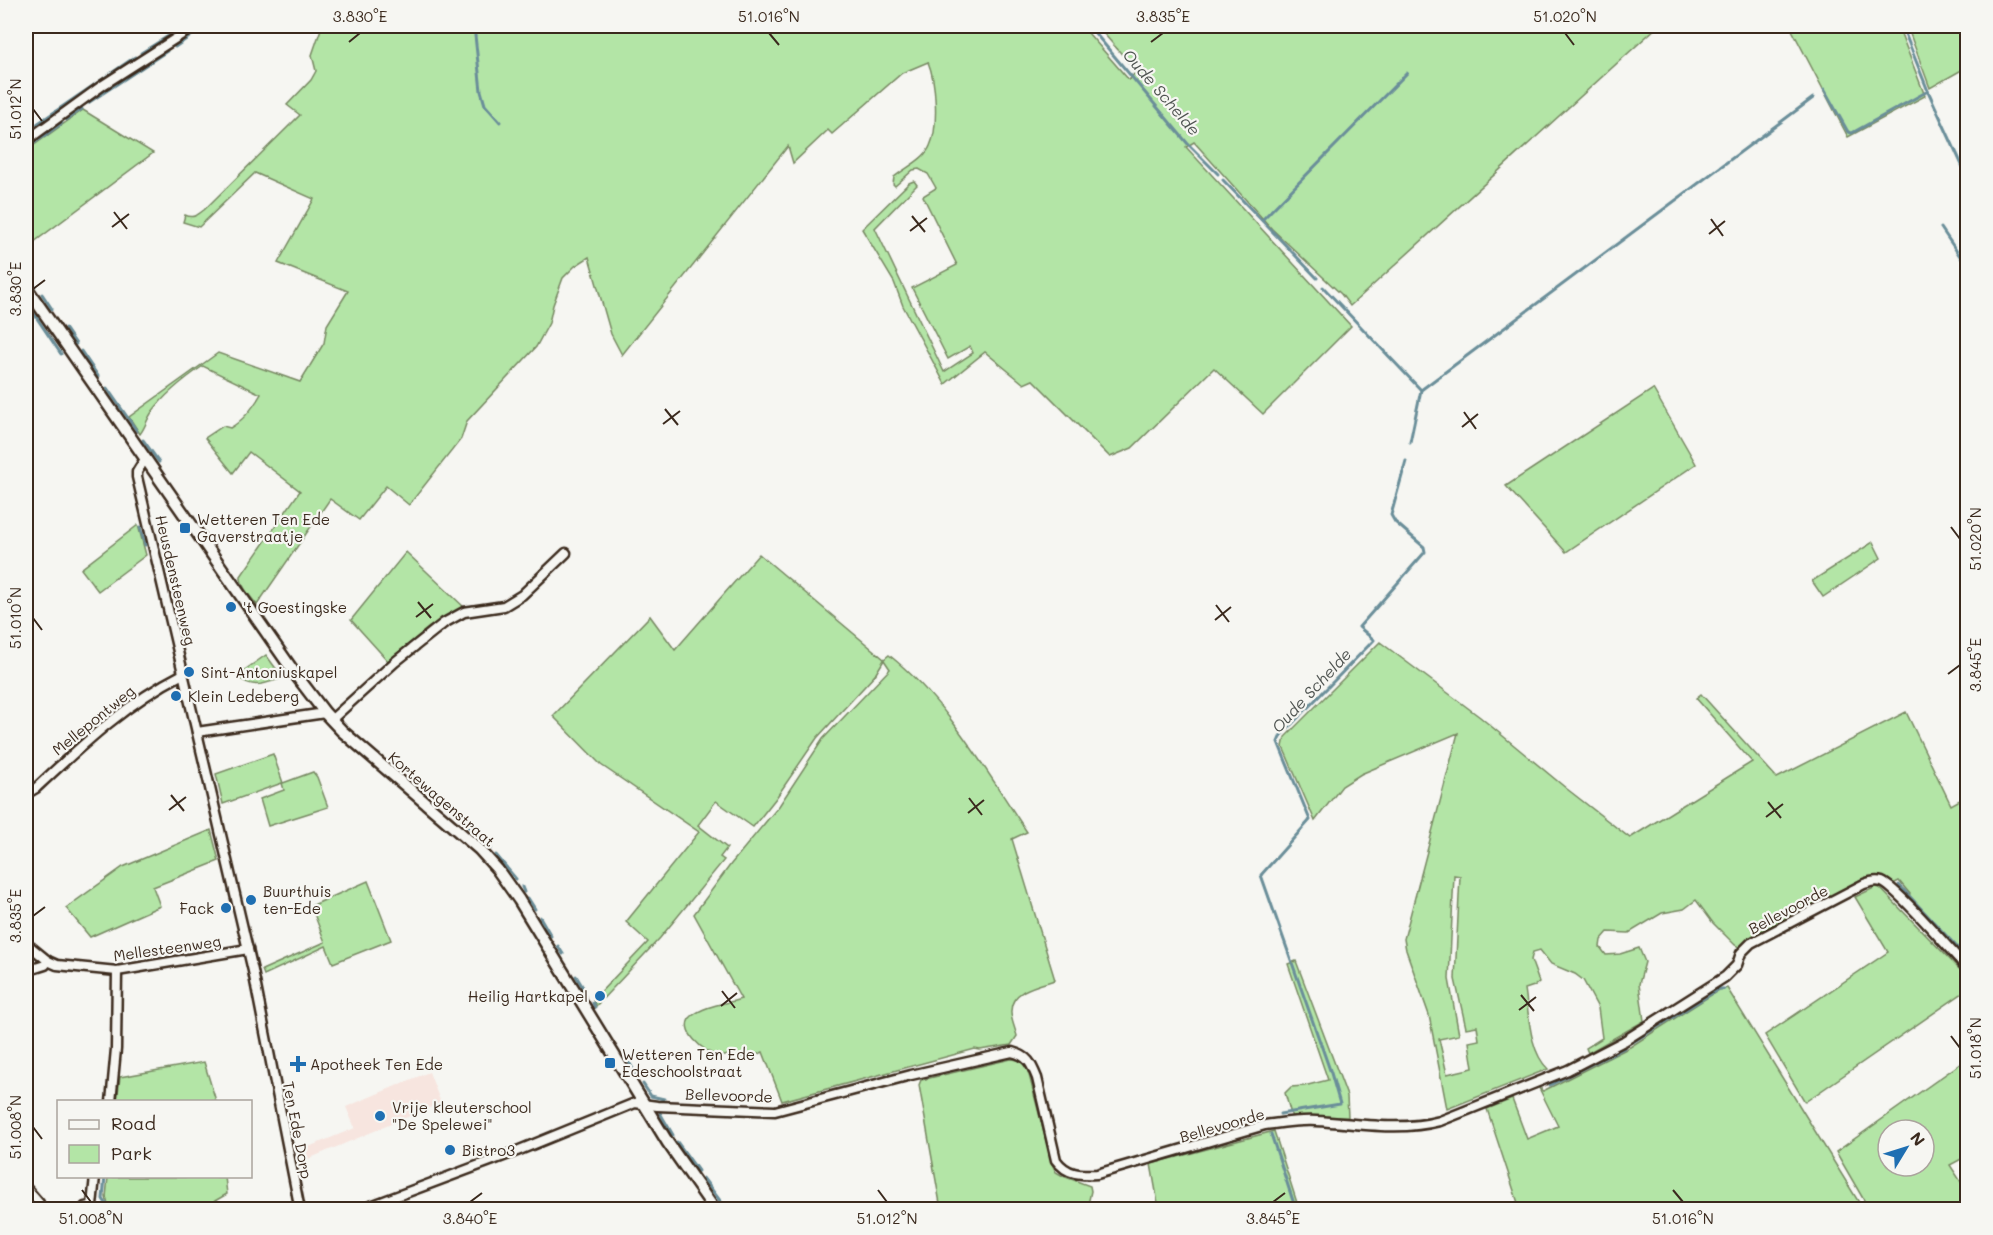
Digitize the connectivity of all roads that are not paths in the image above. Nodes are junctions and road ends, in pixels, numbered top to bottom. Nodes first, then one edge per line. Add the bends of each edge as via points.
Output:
1 (195, 26) edge
2 (26, 141) edge
3 (26, 287) edge
4 (145, 459) junction
5 (566, 553) dead end
6 (183, 674) junction
7 (328, 717) junction
8 (197, 732) junction
9 (26, 794) edge
10 (26, 944) edge
11 (248, 949) junction
12 (48, 961) junction
13 (1968, 969) edge
14 (26, 971) edge
15 (117, 971) junction
16 (111, 1100) edge
17 (644, 1104) junction
18 (95, 1178) edge
19 (26, 1188) edge
20 (85, 1207) dead end
21 (42, 1209) edge
22 (300, 1209) edge
23 (360, 1209) edge
24 (715, 1209) edge

1 - 2 street
3 - 4 street
4 - 6 street, Heusdensteenweg via 137,477
4 - 7 street, Kortewagenstraat
5 - 7 street via 522,595 504,606 464,612 444,623
6 - 8 street, Heusdensteenweg
6 - 9 street, Mellepontweg via 136,700
7 - 8 street
7 - 17 street, Kortewagenstraat via 462,833 497,869
8 - 11 street, Heusdensteenweg
10 - 12 street, Mellesteenweg
11 - 15 street, Mellesteenweg
11 - 22 street, Ten Ede Dorp
12 - 14 street
12 - 15 street, Mellesteenweg
13 - 17 street, Bellevoorde via 1887,886 1869,882 1751,943 1725,977 1605,1051 1568,1070 1440,1121 1418,1127 1314,1121 1265,1125 1097,1174 1074,1174 1056,1160 1032,1065 1023,1055 1012,1052 775,1111
15 - 16 street
17 - 23 street, Bellevoorde via 635,1103
17 - 24 street, Kortewagenstraat
18 - 20 street via 92,1206
19 - 21 street

